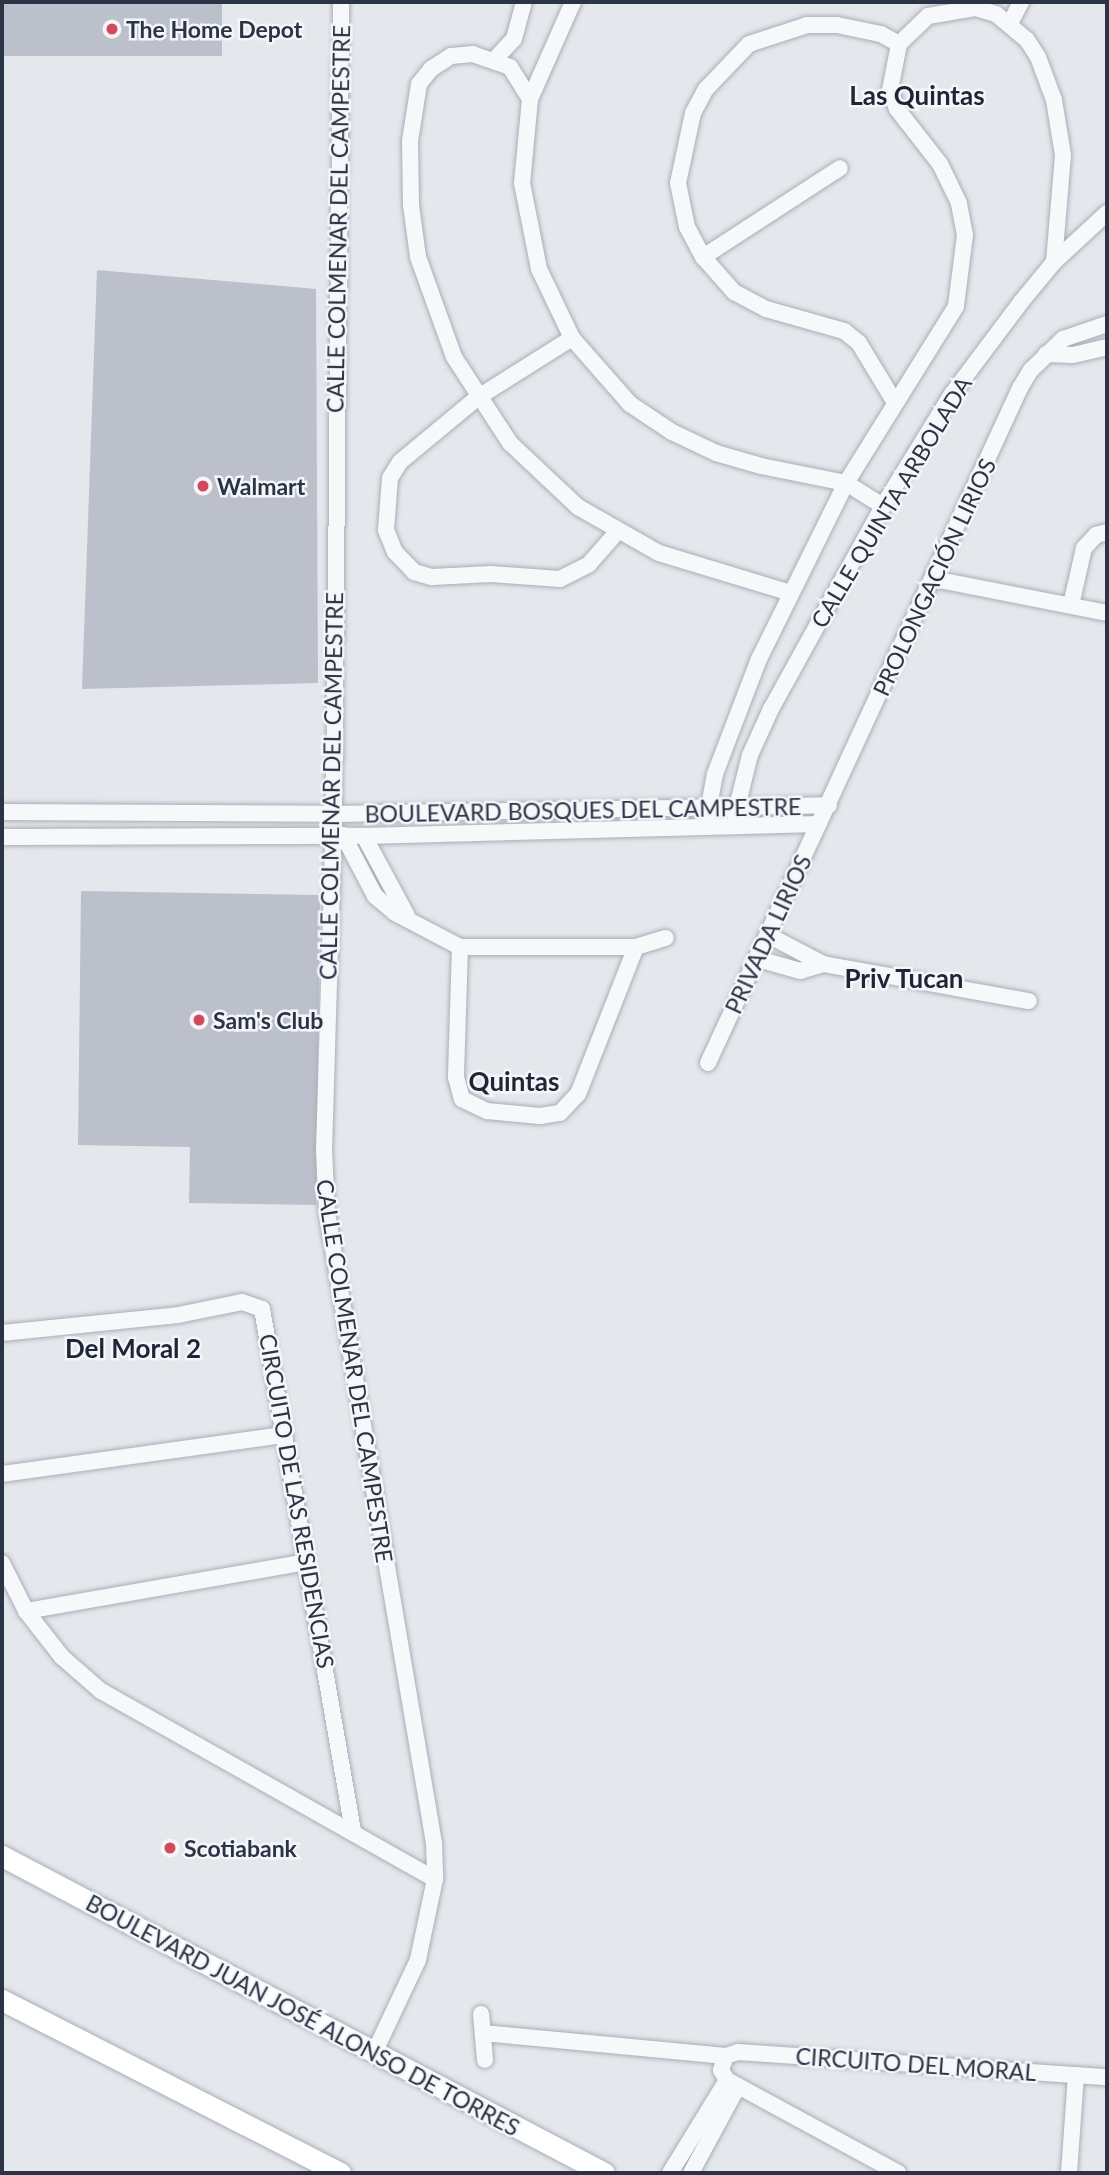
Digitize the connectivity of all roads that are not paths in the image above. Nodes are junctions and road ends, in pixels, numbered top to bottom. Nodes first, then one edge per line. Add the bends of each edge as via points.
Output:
1 (341, 2) edge
2 (524, 2) edge
3 (573, 2) edge
4 (1021, 2) edge
5 (978, 5) edge
6 (942, 6) edge
7 (1010, 23) junction
8 (899, 44) junction
9 (496, 58) junction
10 (530, 99) junction
11 (840, 168) dead end
12 (1107, 214) edge
13 (703, 257) junction
14 (1054, 262) junction
15 (1107, 324) edge
16 (572, 338) junction
17 (1107, 348) edge
18 (1046, 354) junction
19 (477, 398) junction
20 (894, 401) junction
21 (846, 483) junction
22 (883, 506) junction
23 (617, 532) junction
24 (1107, 532) edge
25 (934, 579) junction
26 (791, 593) junction
27 (1071, 605) junction
28 (1107, 613) edge
29 (829, 805) junction
30 (708, 807) junction
31 (736, 807) junction
32 (2, 812) edge
33 (334, 814) junction
34 (819, 824) junction
35 (734, 826) junction
36 (705, 827) junction
37 (339, 835) junction
38 (2, 836) edge
39 (364, 836) junction
40 (407, 916) junction
41 (768, 935) junction
42 (666, 938) dead end
43 (460, 947) junction
44 (636, 947) junction
45 (758, 959) junction
46 (823, 964) junction
47 (1029, 1001) dead end
48 (708, 1063) dead end
49 (2, 1333) edge
50 (284, 1435) junction
51 (2, 1474) edge
52 (307, 1562) junction
53 (2, 1563) edge
54 (26, 1611) junction
55 (353, 1830) junction
56 (2, 1856) edge
57 (435, 1879) junction
58 (2, 2000) edge
59 (481, 2014) dead end
60 (483, 2033) junction
61 (374, 2053) junction
62 (726, 2056) junction
63 (485, 2060) dead end
64 (1076, 2075) junction
65 (1107, 2077) edge
66 (732, 2083) junction
67 (340, 2173) edge
68 (604, 2173) edge
69 (670, 2173) edge
70 (691, 2173) edge
71 (898, 2173) edge
72 (1069, 2173) edge

1 - 33 street, CALLE COLMENAR DEL CAMPESTRE
2 - 9 street via 514,39
3 - 10 street
4 - 7 street
5 - 6 street
5 - 7 street
6 - 8 street via 914,25
7 - 14 street via 1038,57 1060,126 1062,194
8 - 13 street via 862,28 807,25 749,44 730,60 693,113 681,159 682,206
8 - 20 street via 890,90 897,109 940,164 959,204 965,235 956,306
9 - 10 street via 510,67
9 - 19 street via 451,56 431,69 419,84 410,141 418,257 435,314
10 - 16 street via 522,183 529,227 548,291
11 - 13 street
12 - 14 street, CALLE QUINTA ARBOLADA
13 - 20 street via 748,301 844,331 859,343
14 - 22 street, CALLE QUINTA ARBOLADA via 952,394
15 - 18 street, PROLONGACIÓN LIRIOS via 1063,339
16 - 19 street
16 - 21 street via 629,404 672,432 716,453
17 - 18 street via 1073,355
18 - 25 street, PROLONGACIÓN LIRIOS via 1020,388
19 - 23 street via 544,479
19 - 23 street via 417,445 390,478 386,530 404,566 432,577 491,574 560,579 589,565
20 - 21 street
21 - 22 street
21 - 26 street
22 - 31 street, CALLE QUINTA ARBOLADA via 771,709 750,755
23 - 26 street via 659,553
24 - 27 street via 1096,535 1084,548
25 - 27 street
25 - 29 street, PROLONGACIÓN LIRIOS
26 - 30 street via 731,731
27 - 28 street
29 - 31 street, BOULEVARD BOSQUES DEL CAMPESTRE
29 - 34 street, PRIVADA LIRIOS
30 - 31 street, BOULEVARD BOSQUES DEL CAMPESTRE
30 - 33 street, BOULEVARD BOSQUES DEL CAMPESTRE
30 - 36 street
31 - 35 street, CALLE QUINTA ARBOLADA
32 - 33 street, BOULEVARD BOSQUES DEL CAMPESTRE
33 - 37 street, CALLE COLMENAR DEL CAMPESTRE
34 - 35 street, BOULEVARD BOSQUES DEL CAMPESTRE
34 - 41 street, PRIVADA LIRIOS
35 - 36 street, BOULEVARD BOSQUES DEL CAMPESTRE
36 - 39 street, BOULEVARD BOSQUES DEL CAMPESTRE
37 - 38 street, BOULEVARD BOSQUES DEL CAMPESTRE
37 - 39 street, BOULEVARD BOSQUES DEL CAMPESTRE
37 - 40 street via 376,896 395,913
37 - 57 street, CALLE COLMENAR DEL CAMPESTRE via 324,1150 327,1213 434,1843
39 - 40 street
40 - 43 street
41 - 45 street, PRIVADA LIRIOS
41 - 46 street
42 - 44 street
43 - 44 street
43 - 44 street via 456,1077 462,1100 487,1111 540,1116 559,1113 578,1094
45 - 46 street via 800,971
45 - 48 street, PRIVADA LIRIOS
46 - 47 street
49 - 50 street, CIRCUITO DE LAS RESIDENCIAS via 178,1315 242,1302 257,1304 267,1320
50 - 51 street
50 - 52 street, CIRCUITO DE LAS RESIDENCIAS
52 - 54 street
52 - 55 street, CIRCUITO DE LAS RESIDENCIAS
53 - 54 street
54 - 55 street via 62,1657 101,1691
55 - 57 street
56 - 61 main road, BOULEVARD JUAN JOSÉ ALONSO DE TORRES
57 - 61 street, CALLE COLMENAR DEL CAMPESTRE via 418,1960
58 - 67 main road
59 - 60 street
60 - 62 street, CIRCUITO DEL MORAL
60 - 63 street
61 - 68 main road, BOULEVARD JUAN JOSÉ ALONSO DE TORRES
62 - 64 street, CIRCUITO DEL MORAL via 738,2052
62 - 66 street via 721,2070
64 - 65 street, CIRCUITO DEL MORAL
64 - 72 street
66 - 69 street
66 - 70 street
66 - 71 street

